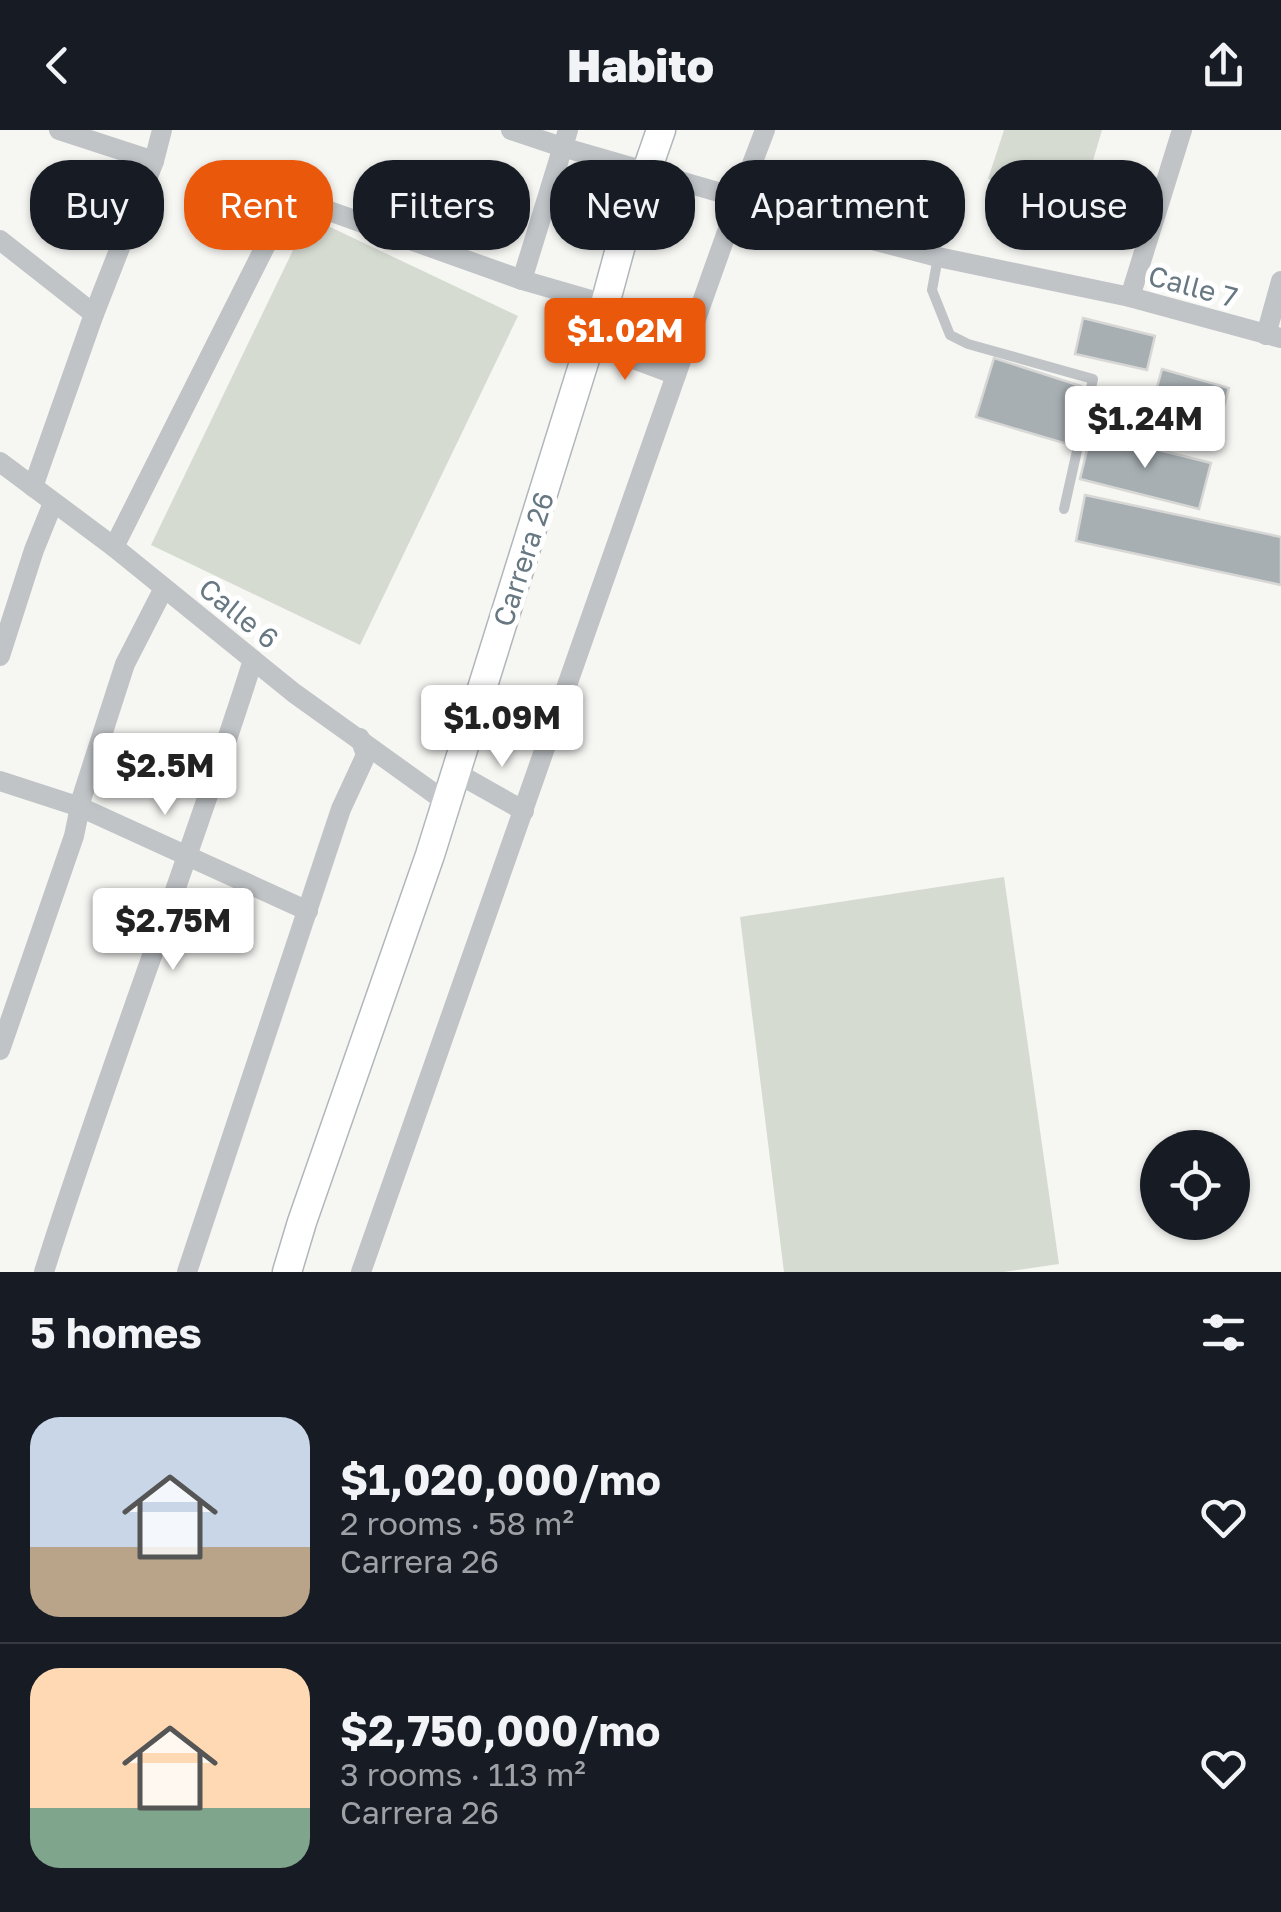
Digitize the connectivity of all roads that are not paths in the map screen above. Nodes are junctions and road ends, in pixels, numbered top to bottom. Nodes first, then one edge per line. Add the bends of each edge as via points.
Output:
1 (59, 130) edge
2 (162, 130) edge
3 (511, 130) edge
4 (662, 130) edge
5 (766, 130) edge
6 (1182, 130) edge
7 (565, 139) edge
8 (151, 160) edge
9 (154, 160) edge
10 (619, 160) edge
11 (652, 160) edge
12 (754, 160) edge
13 (0, 240) edge
14 (119, 250) edge
15 (620, 250) edge
16 (720, 250) edge
17 (911, 250) edge
18 (938, 257) junction
19 (522, 280) junction
20 (1281, 280) edge
21 (1130, 297) junction
22 (606, 304) junction
23 (94, 314) junction
24 (1274, 336) edge
25 (590, 343) junction
26 (676, 375) junction
27 (0, 462) edge
28 (32, 487) junction
29 (53, 503) junction
30 (1064, 508) dead end
31 (114, 548) junction
32 (164, 588) junction
33 (0, 656) edge
34 (253, 660) junction
35 (360, 738) junction
36 (455, 772) junction
37 (0, 781) edge
38 (446, 802) junction
39 (80, 807) junction
40 (524, 811) junction
41 (188, 857) junction
42 (308, 911) junction
43 (0, 1050) edge
44 (44, 1272) edge
45 (187, 1272) edge
46 (288, 1272) edge
47 (361, 1272) edge

1 - 8 street
2 - 9 street
3 - 7 street, Calle 7
4 - 11 main road, Carrera 26
5 - 12 street
6 - 21 street
7 - 10 street, Calle 7
7 - 19 street
13 - 23 street
14 - 23 street
15 - 22 main road, Carrera 26
16 - 26 street
17 - 18 street, Calle 7
18 - 21 street, Calle 7
18 - 30 lane via 932,290 950,335 1093,379
19 - 22 street
19 - 31 street via 290,197
20 - 24 street
21 - 24 street, Calle 7
22 - 25 main road, Carrera 26
23 - 28 street
25 - 26 street
25 - 36 main road, Carrera 26
26 - 40 street
27 - 28 street, Calle 6
28 - 29 street, Calle 6
29 - 31 street, Calle 6
29 - 33 street
31 - 32 street, Calle 6
32 - 34 street, Calle 6
32 - 39 street via 125,664
34 - 35 street, Calle 6
34 - 41 street
35 - 38 street, Calle 6
35 - 42 street via 366,756
36 - 38 main road, Carrera 26
36 - 40 street
37 - 39 street
38 - 46 main road, Carrera 26
39 - 41 street
39 - 43 street
40 - 47 street
41 - 42 street
41 - 44 street
42 - 45 street

